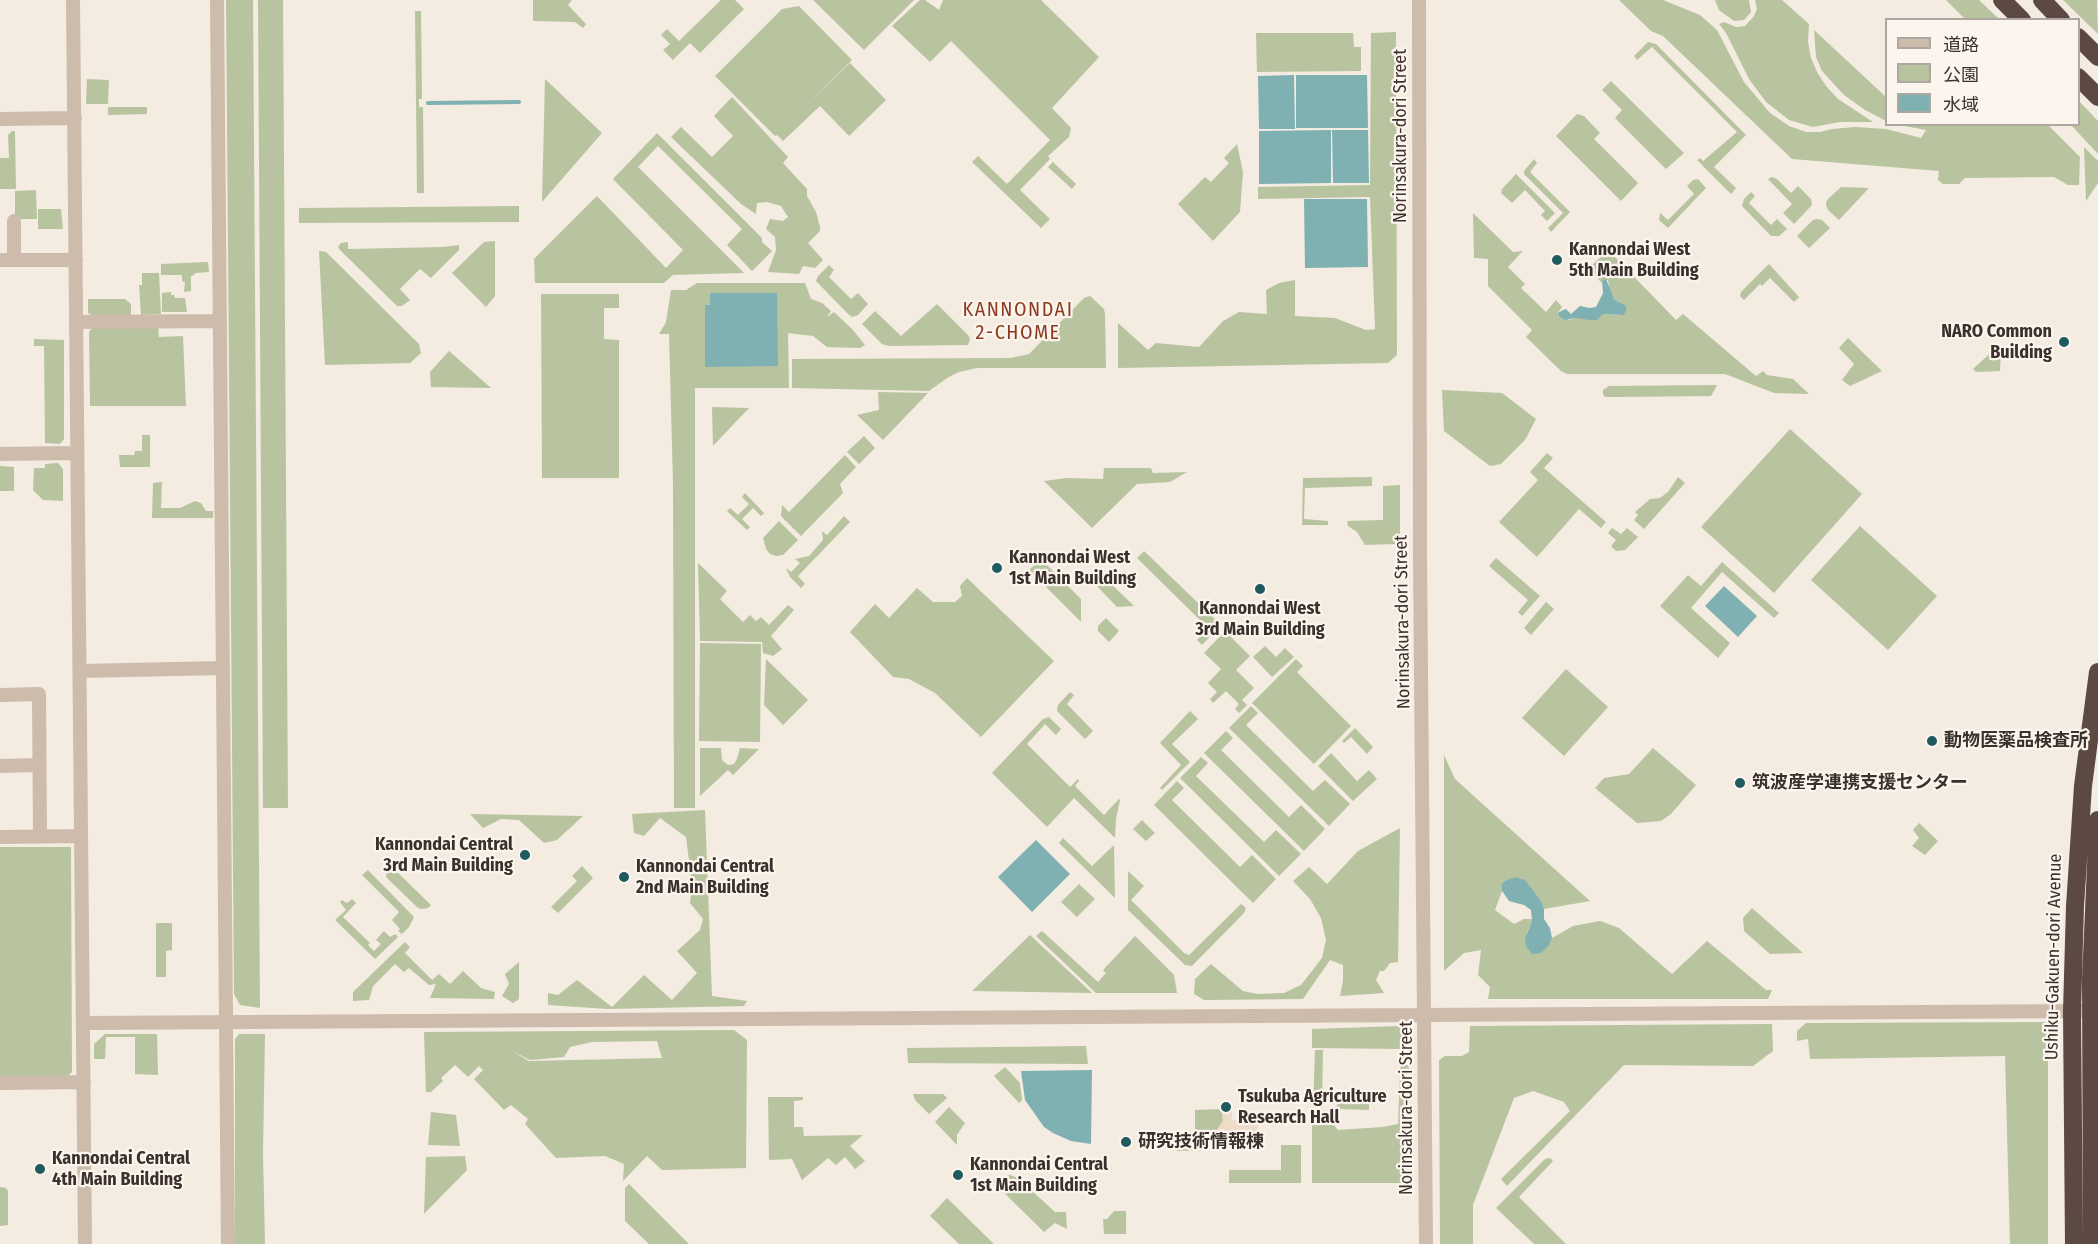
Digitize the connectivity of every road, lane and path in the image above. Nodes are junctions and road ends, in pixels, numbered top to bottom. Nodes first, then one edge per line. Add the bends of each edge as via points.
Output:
1 (74, 0) edge
2 (217, 0) edge
3 (1419, 0) edge
4 (2002, 0) edge
5 (2042, 0) edge
6 (2020, 18) edge
7 (2059, 18) edge
8 (2080, 38) edge
9 (2098, 57) edge
10 (2080, 78) edge
11 (2098, 97) edge
12 (75, 118) junction
13 (0, 119) edge
14 (14, 221) dead end
15 (0, 260) edge
16 (14, 260) junction
17 (76, 260) junction
18 (220, 321) junction
19 (77, 322) junction
20 (78, 453) junction
21 (0, 454) edge
22 (223, 668) junction
23 (80, 671) junction
24 (2098, 672) edge
25 (0, 695) edge
26 (39, 765) junction
27 (0, 766) edge
28 (2098, 820) edge
29 (40, 836) junction
30 (81, 836) junction
31 (0, 837) edge
32 (2072, 1011) junction
33 (2091, 1011) junction
34 (1424, 1015) junction
35 (226, 1022) junction
36 (83, 1023) junction
37 (84, 1082) junction
38 (0, 1083) edge
39 (2095, 1138) edge
40 (85, 1244) edge
41 (228, 1244) edge
42 (1426, 1244) edge
43 (2088, 1244) edge

1 - 12 street
2 - 18 street
3 - 34 street, Norinsakura-dori Street
4 - 6 highway
5 - 7 highway
8 - 9 highway
10 - 11 highway
12 - 13 street
12 - 17 street
14 - 16 street
15 - 16 street
16 - 17 street
17 - 19 street
18 - 19 street
18 - 22 street
19 - 20 street
20 - 21 street
20 - 23 street
22 - 23 street
22 - 35 street
23 - 30 street
24 - 32 highway, Ushiku-Gakuen-dori Avenue via 2079,823
25 - 26 street via 39,694
26 - 27 street
26 - 29 street
28 - 33 highway, Ushiku-Gakuen-dori Avenue
29 - 30 street
29 - 31 street
30 - 36 street
32 - 33 street
32 - 34 street
32 - 43 highway, Ushiku-Gakuen-dori Avenue
33 - 39 highway, Ushiku-Gakuen-dori Avenue
34 - 35 street
34 - 42 street, Norinsakura-dori Street
35 - 36 street
35 - 41 street
36 - 37 street
37 - 38 street
37 - 40 street
39 - 43 highway, Ushiku-Gakuen-dori Avenue

